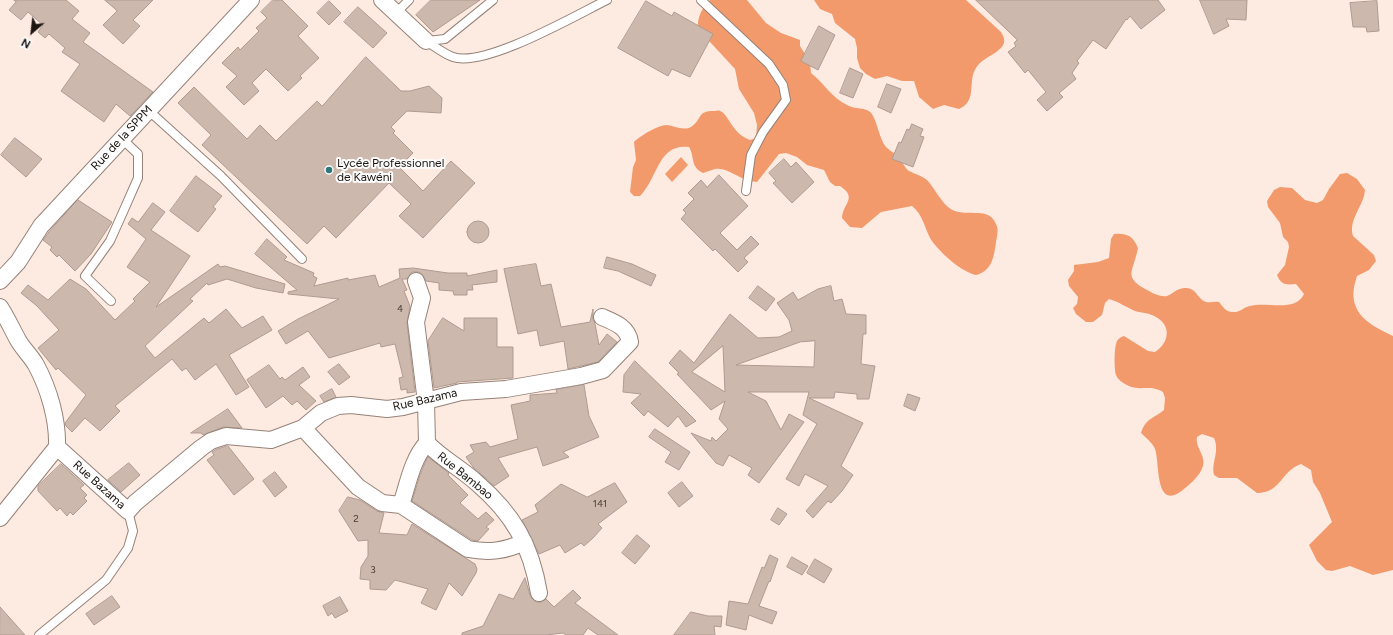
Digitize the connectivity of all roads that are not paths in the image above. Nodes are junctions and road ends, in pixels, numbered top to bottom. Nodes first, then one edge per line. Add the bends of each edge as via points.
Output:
1 (251, 0) edge
2 (382, 0) edge
3 (409, 0) edge
4 (493, 0) edge
5 (607, 0) edge
6 (701, 0) edge
7 (396, 13) junction
8 (426, 41) junction
9 (148, 110) junction
10 (121, 138) junction
11 (746, 191) dead end
12 (302, 259) dead end
13 (0, 281) edge
14 (416, 281) dead end
15 (111, 302) dead end
16 (0, 307) edge
17 (602, 317) dead end
18 (426, 402) junction
19 (303, 428) junction
20 (427, 443) junction
21 (57, 447) junction
22 (402, 505) junction
23 (128, 511) junction
24 (0, 518) edge
25 (524, 542) junction
26 (539, 593) dead end
27 (39, 635) edge

1 - 9 street, Rue de la SPPM
2 - 7 street
3 - 7 lane
4 - 8 lane via 445,39
5 - 8 lane via 501,51 468,58 453,57
6 - 11 lane via 769,64 783,85 786,100 763,132 751,155
7 - 8 street
9 - 10 street, Rue de la SPPM
9 - 12 lane via 221,176
10 - 13 street, Rue de la SPPM via 41,226 18,262
10 - 15 lane via 138,154 138,178 110,241 86,276
14 - 18 street, Rue Bambao via 422,298 416,322
16 - 21 street via 18,341 36,364 56,420
17 - 18 street, Rue Bazama via 622,326 629,335 630,342 603,370 506,389 461,392
18 - 19 street, Rue Bazama via 388,409 338,406 321,413
18 - 20 street, Rue Bambao
19 - 22 street via 358,488 382,503
19 - 23 street, Rue Bazama via 271,440 226,436 211,441
20 - 22 street via 417,457
20 - 25 street, Rue Bambao via 439,456 476,482 505,510
21 - 23 street, Rue Bazama
21 - 24 street
22 - 25 street via 468,549 501,551
23 - 27 lane via 132,531 128,548 106,580
25 - 26 street, Rue Bambao via 535,567

